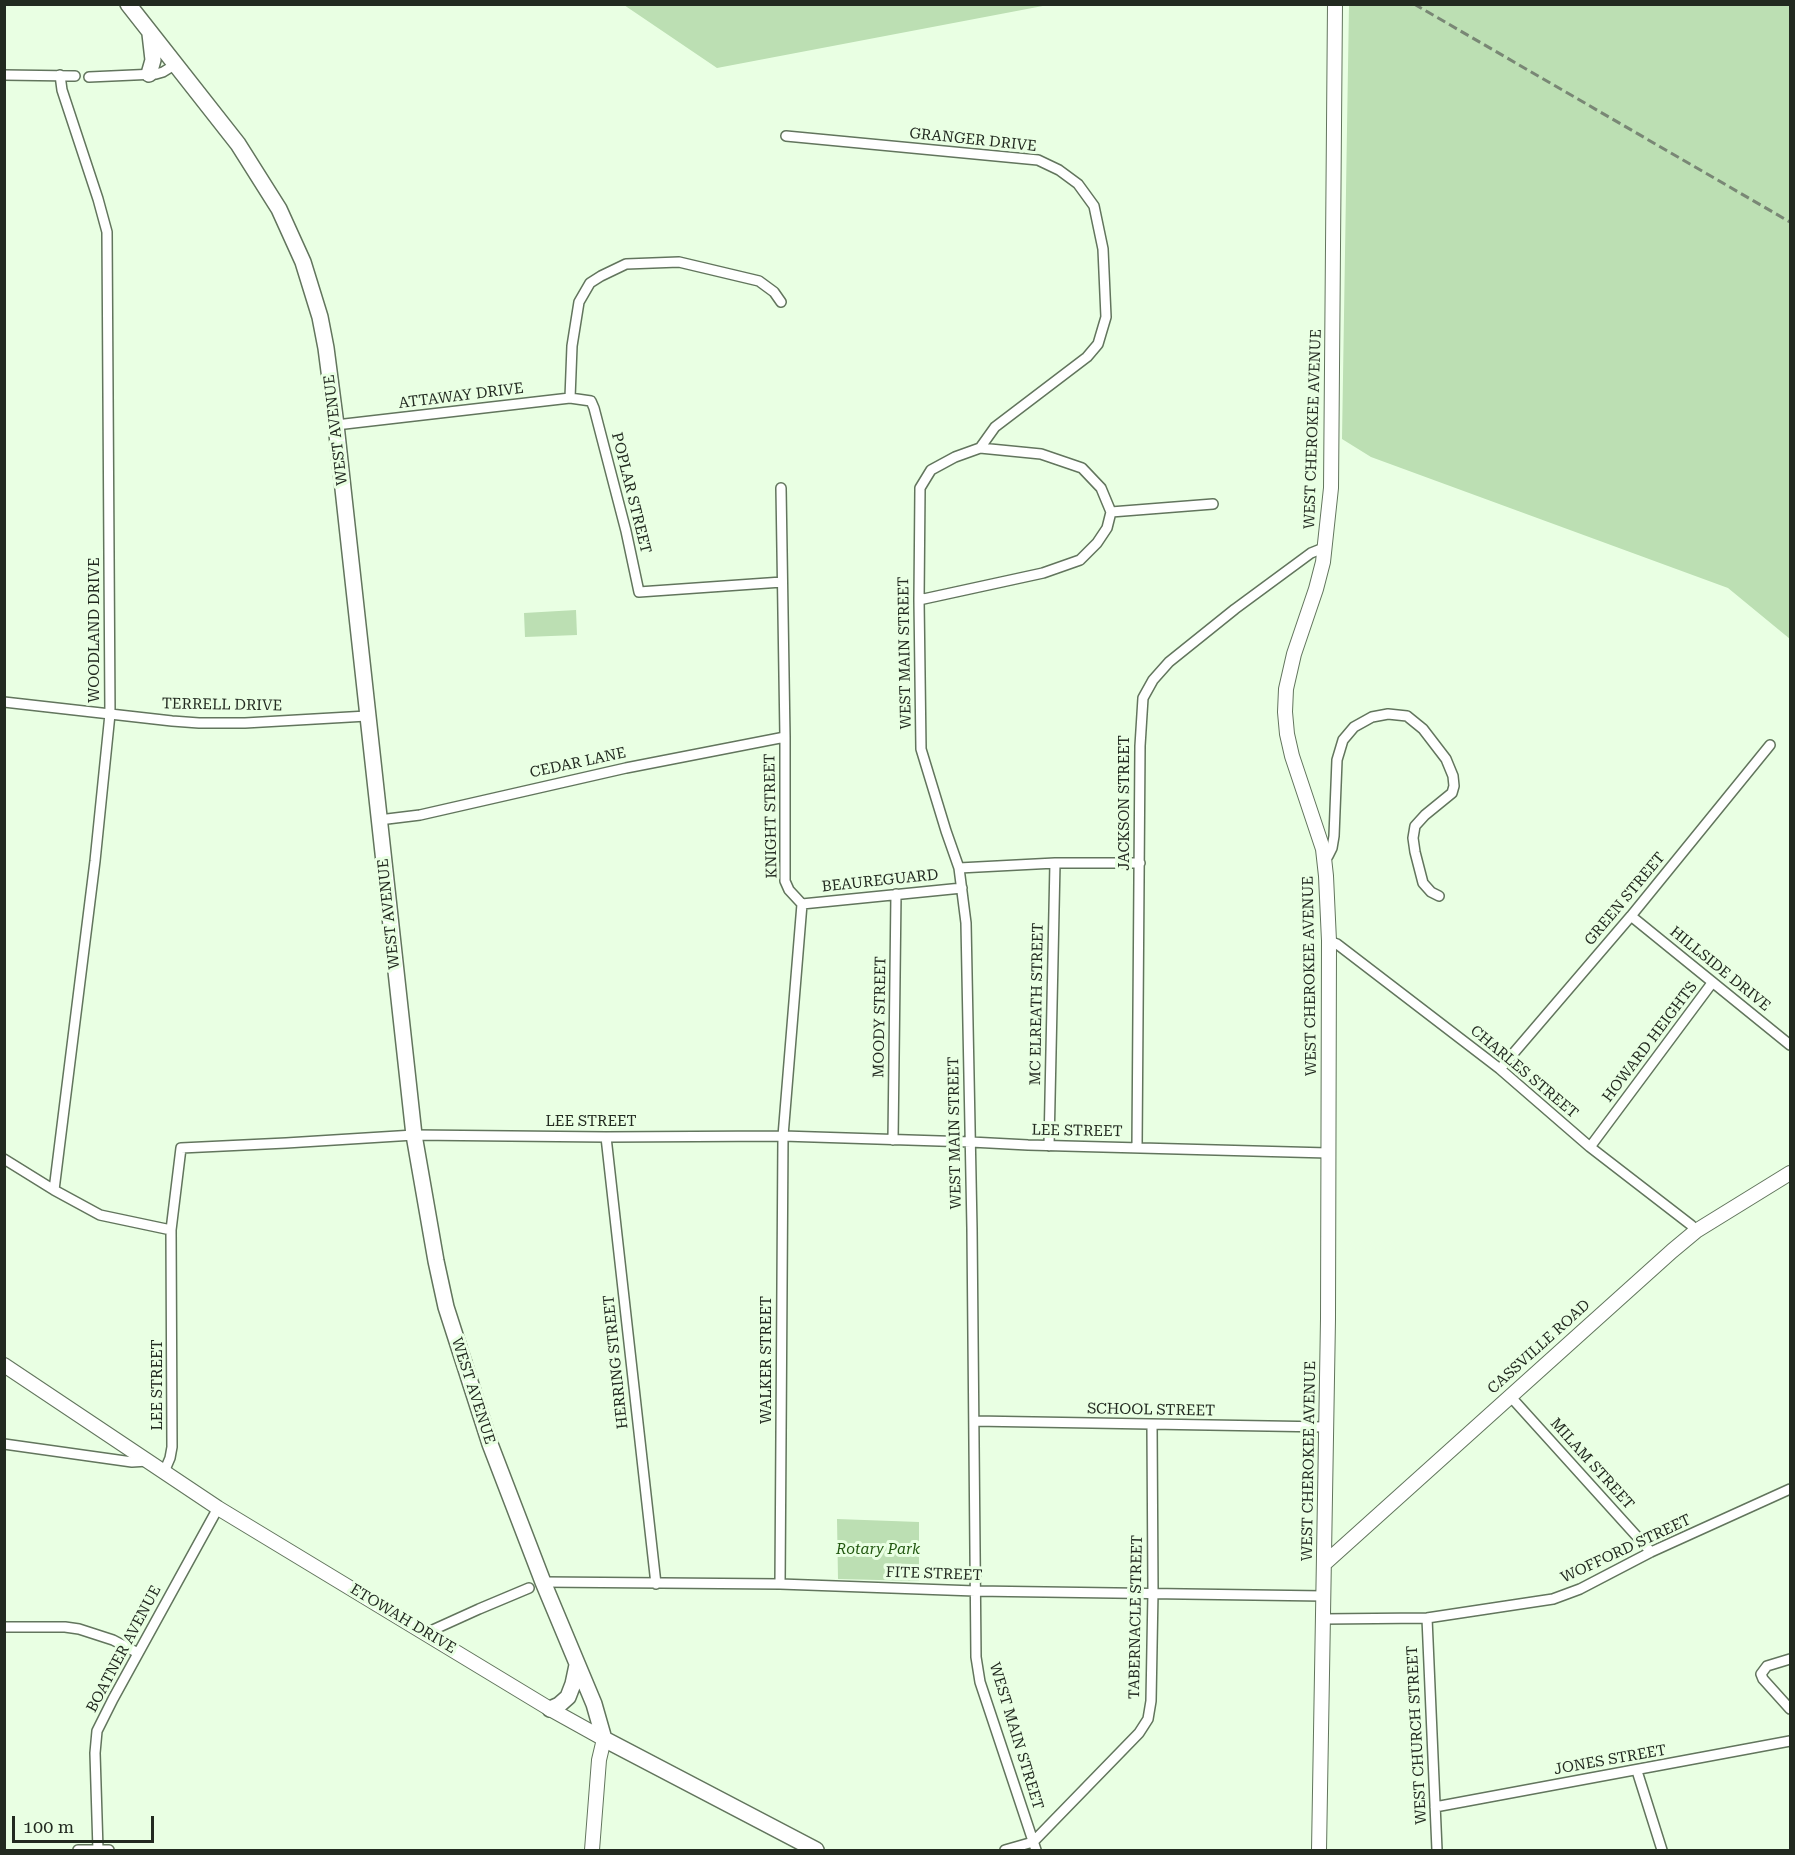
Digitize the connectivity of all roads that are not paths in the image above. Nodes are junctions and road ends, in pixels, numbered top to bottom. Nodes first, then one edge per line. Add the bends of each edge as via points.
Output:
1 (128, 4) edge
2 (1335, 4) edge
3 (150, 31) junction
4 (176, 64) junction
5 (149, 74) junction
6 (4, 75) edge
7 (60, 75) junction
8 (75, 76) dead end
9 (89, 77) dead end
10 (786, 136) dead end
11 (781, 302) dead end
12 (570, 398) junction
13 (591, 401) joint
14 (336, 425) junction
15 (980, 448) junction
16 (781, 488) dead end
17 (1214, 504) dead end
18 (1111, 512) junction
19 (1326, 548) junction
20 (782, 582) junction
21 (919, 600) junction
22 (4, 702) edge
23 (110, 714) junction
24 (367, 716) junction
25 (785, 737) junction
26 (1770, 745) dead end
27 (379, 820) junction
28 (1324, 858) junction
29 (1055, 863) junction
30 (1140, 864) junction
31 (959, 868) junction
32 (962, 888) junction
33 (896, 894) junction
34 (1439, 896) dead end
35 (802, 904) junction
36 (1631, 916) junction
37 (1329, 941) junction
38 (1712, 983) junction
39 (1791, 1045) edge
40 (1500, 1069) junction
41 (414, 1135) junction
42 (606, 1137) junction
43 (783, 1137) junction
44 (893, 1140) junction
45 (971, 1142) junction
46 (1049, 1146) junction
47 (1137, 1148) junction
48 (1590, 1148) junction
49 (1328, 1153) junction
50 (4, 1159) edge
51 (1791, 1173) edge
52 (54, 1190) junction
53 (171, 1230) junction
54 (1696, 1231) junction
55 (4, 1365) edge
56 (1510, 1396) junction
57 (974, 1421) junction
58 (1152, 1425) junction
59 (1327, 1427) junction
60 (4, 1444) edge
61 (148, 1461) junction
62 (164, 1472) junction
63 (1791, 1489) edge
64 (218, 1508) junction
65 (1325, 1527) junction
66 (1357, 1534) junction
67 (1652, 1551) junction
68 (1324, 1564) junction
69 (656, 1584) junction
70 (780, 1584) junction
71 (536, 1585) junction
72 (975, 1591) junction
73 (1153, 1592) junction
74 (1323, 1596) junction
75 (1427, 1618) junction
76 (1323, 1619) junction
77 (4, 1627) edge
78 (426, 1633) junction
79 (138, 1653) junction
80 (1791, 1659) edge
81 (577, 1665) junction
82 (550, 1709) junction
83 (1791, 1709) edge
84 (604, 1738) junction
85 (1791, 1741) edge
86 (1637, 1771) junction
87 (1435, 1808) junction
88 (1035, 1846) edge
89 (98, 1850) edge
90 (813, 1850) edge
91 (78, 1851) edge
92 (109, 1851) edge
93 (592, 1851) edge
94 (1005, 1851) edge
95 (1319, 1851) edge
96 (1437, 1851) edge
97 (1662, 1851) edge

1 - 3 main road, WEST AVENUE
2 - 19 main road, WEST CHEROKEE AVENUE via 1332,467
3 - 4 main road, WEST AVENUE
3 - 5 main road via 153,66
4 - 5 street
4 - 14 main road, WEST AVENUE via 253,166 294,241 321,324
5 - 9 street
6 - 7 street
7 - 8 street
7 - 23 street, WOODLAND DRIVE via 107,232
10 - 15 street, GRANGER DRIVE via 1038,160 1078,184 1094,206 1103,249 1106,317 1098,344 1087,357 995,427
11 - 12 street via 774,291 759,281 679,262 626,264 590,284 579,302
12 - 13 street, ATTAWAY DRIVE
12 - 14 street, ATTAWAY DRIVE
13 - 20 street, POPLAR STREET via 639,592
14 - 24 main road, WEST AVENUE
15 - 18 street via 1041,454 1082,468 1101,488
15 - 21 street, WEST MAIN STREET via 931,470 920,488
16 - 20 street, KNIGHT STREET
17 - 18 street
18 - 21 street via 1107,528 1080,560 1043,573
19 - 28 main road, WEST CHEROKEE AVENUE via 1291,665 1285,712 1292,756
19 - 30 street, JACKSON STREET via 1311,553 1235,609 1169,662 1153,680 1143,698
20 - 25 street, KNIGHT STREET
21 - 31 street, WEST MAIN STREET via 921,749
22 - 23 street, TERRELL DRIVE
23 - 24 street, TERRELL DRIVE via 210,723
23 - 52 street, WOODLAND DRIVE
24 - 27 main road, WEST AVENUE
25 - 27 street, CEDAR LANE
25 - 35 street, KNIGHT STREET via 785,881
26 - 36 street, GREEN STREET
27 - 41 main road, WEST AVENUE
28 - 34 street via 1335,836 1337,760 1343,740 1354,727 1372,717 1407,716 1423,729 1446,759 1453,776 1452,793 1425,814 1414,832 1423,883
28 - 37 main road, WEST CHEROKEE AVENUE
29 - 30 street
29 - 31 street
29 - 46 street, MC ELREATH STREET
30 - 47 street, JACKSON STREET
31 - 32 street, WEST MAIN STREET
32 - 33 street, BEAUREGUARD
32 - 45 street, WEST MAIN STREET
33 - 35 street, BEAUREGUARD
33 - 44 street, MOODY STREET
35 - 43 street
36 - 38 street, HILLSIDE DRIVE
36 - 40 street, GREEN STREET
37 - 40 street, CHARLES STREET
37 - 49 main road, WEST CHEROKEE AVENUE
38 - 39 street, HILLSIDE DRIVE
38 - 48 street, HOWARD HEIGHTS
40 - 48 street, CHARLES STREET
41 - 42 street, LEE STREET
41 - 53 street, LEE STREET via 181,1148
41 - 71 main road, WEST AVENUE via 446,1307
42 - 43 street, LEE STREET
42 - 69 street, HERRING STREET
43 - 44 street, LEE STREET
43 - 70 street, WALKER STREET
44 - 45 street, LEE STREET
45 - 46 street, LEE STREET
45 - 57 street, WEST MAIN STREET
46 - 47 street, LEE STREET
47 - 49 street, LEE STREET
48 - 54 street, CHARLES STREET
49 - 59 main road, WEST CHEROKEE AVENUE
50 - 52 street
51 - 54 main road, CASSVILLE ROAD
52 - 53 street via 100,1215
53 - 62 street, LEE STREET via 172,1447
54 - 56 main road, CASSVILLE ROAD
55 - 61 main road, ETOWAH DRIVE
56 - 66 main road, CASSVILLE ROAD
56 - 67 street, MILAM STREET
57 - 58 street, SCHOOL STREET
57 - 72 street, WEST MAIN STREET
58 - 59 street, SCHOOL STREET
58 - 73 street, TABERNACLE STREET
59 - 65 main road, WEST CHEROKEE AVENUE
60 - 61 street
61 - 62 main road, ETOWAH DRIVE
62 - 64 main road, ETOWAH DRIVE
63 - 67 street, WOFFORD STREET
64 - 78 main road, ETOWAH DRIVE
64 - 79 street, BOATNER AVENUE
65 - 66 main road via 1338,1534
65 - 68 main road, WEST CHEROKEE AVENUE
66 - 68 main road, CASSVILLE ROAD
67 - 75 street, WOFFORD STREET via 1553,1599
68 - 74 main road, WEST CHEROKEE AVENUE
69 - 70 street, FITE STREET
69 - 71 street, FITE STREET
70 - 72 street, FITE STREET
71 - 78 street, FITE STREET
71 - 81 main road, WEST AVENUE
72 - 73 street, FITE STREET
72 - 88 street, WEST MAIN STREET via 980,1682
73 - 74 street, FITE STREET
73 - 88 street, TABERNACLE STREET via 1148,1719
74 - 76 main road, WEST CHEROKEE AVENUE
75 - 76 street, WOFFORD STREET
75 - 87 street, WEST CHURCH STREET
76 - 95 main road, WEST CHEROKEE AVENUE
77 - 79 street via 79,1629
78 - 82 main road, ETOWAH DRIVE
79 - 89 street, BOATNER AVENUE via 100,1723 96,1738
80 - 83 street via 1767,1666 1761,1674
81 - 82 main road via 568,1697
81 - 84 main road, WEST AVENUE
82 - 84 main road, ETOWAH DRIVE
84 - 90 main road, ETOWAH DRIVE
84 - 93 main road, WEST AVENUE
85 - 86 street, JONES STREET
86 - 87 street, JONES STREET
86 - 97 street
87 - 96 street, WEST CHURCH STREET
88 - 94 street, TABERNACLE STREET
89 - 91 street
89 - 92 street

